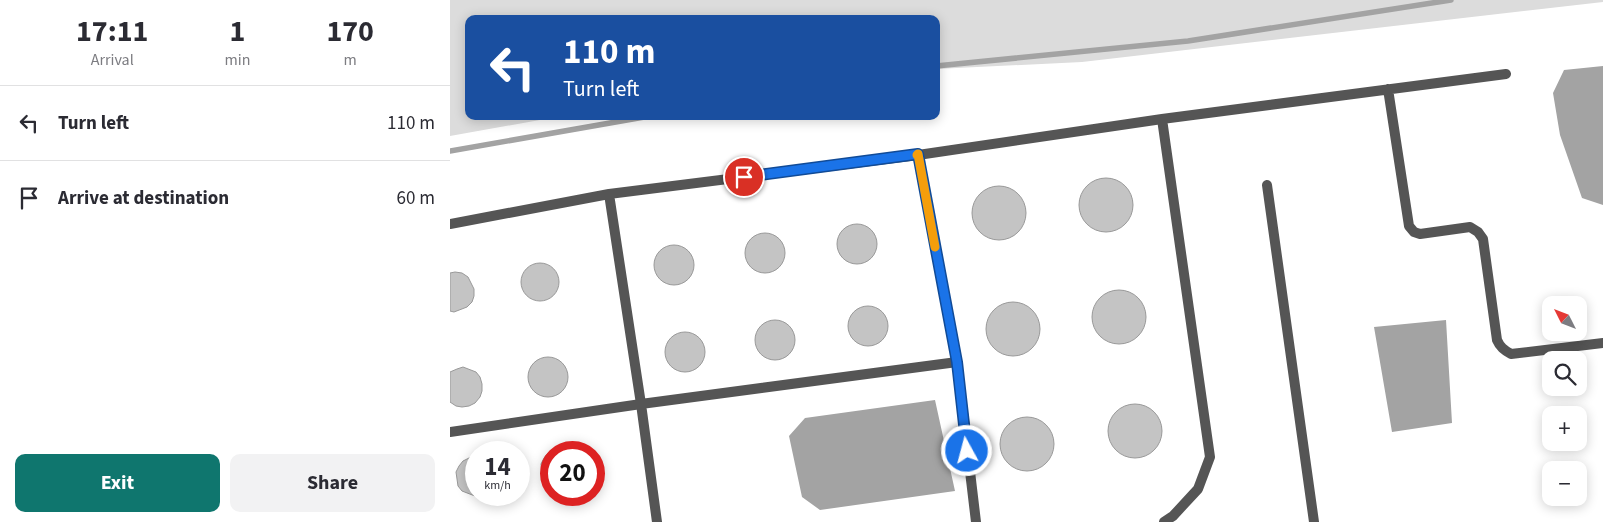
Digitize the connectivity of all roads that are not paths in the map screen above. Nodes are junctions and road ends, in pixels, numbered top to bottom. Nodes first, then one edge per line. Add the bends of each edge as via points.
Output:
1 (1506, 74) dead end
2 (1388, 90) junction
3 (1162, 119) junction
4 (918, 154) junction
5 (1267, 185) dead end
6 (609, 194) junction
7 (450, 224) edge
8 (1603, 343) edge
9 (957, 362) junction
10 (641, 404) junction
11 (450, 432) edge
12 (657, 522) edge
13 (976, 522) edge
14 (1164, 522) edge
15 (1314, 522) edge

1 - 2 lane
2 - 3 lane
2 - 8 lane via 1409,226 1420,234 1470,227 1478,232 1483,239 1500,346 1511,354
3 - 4 lane
3 - 14 lane via 1210,457 1198,489
4 - 6 lane
4 - 9 lane
5 - 15 lane
6 - 7 lane
6 - 10 lane
9 - 10 lane
9 - 13 lane
10 - 11 lane
10 - 12 lane

